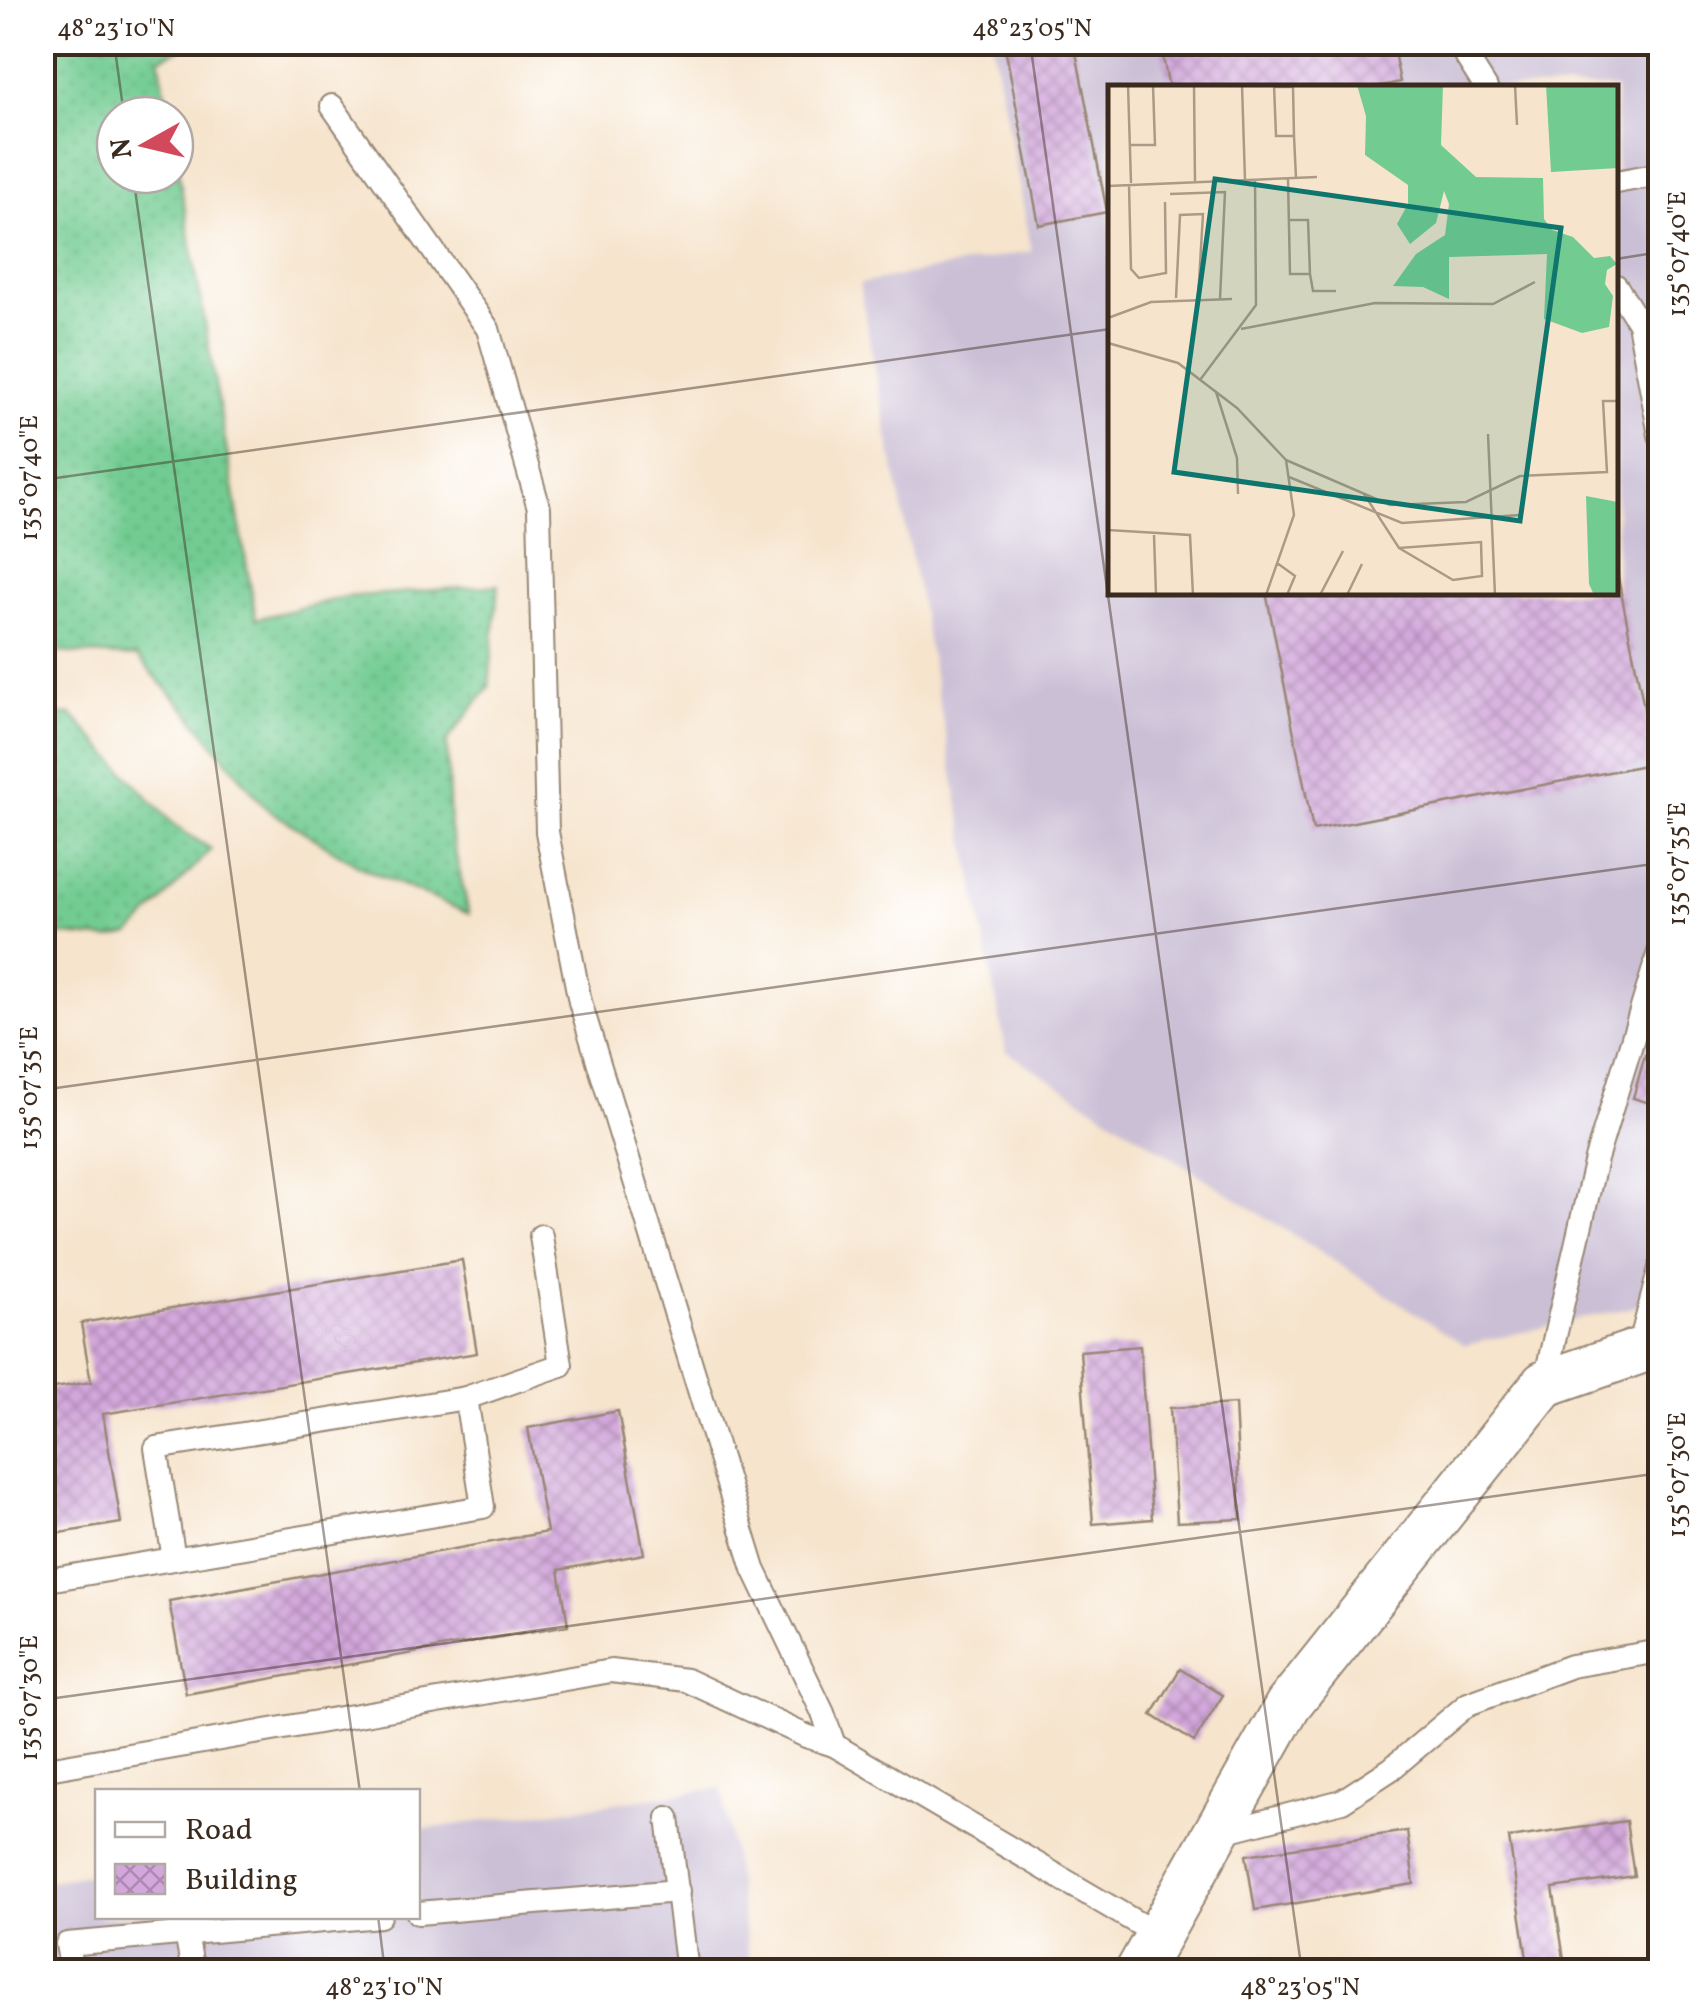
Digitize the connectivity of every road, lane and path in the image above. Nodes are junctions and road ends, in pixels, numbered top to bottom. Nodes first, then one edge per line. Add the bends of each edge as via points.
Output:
1 (1457, 42) edge
2 (1484, 85) edge
3 (332, 106) dead end
4 (1660, 174) edge
5 (1618, 182) edge
6 (1618, 289) edge
7 (1660, 435) edge
8 (1660, 949) edge
9 (541, 1236) dead end
10 (1660, 1268) edge
11 (1649, 1348) edge
12 (1544, 1384) junction
13 (466, 1398) junction
14 (174, 1559) junction
15 (42, 1581) edge
16 (1660, 1651) edge
17 (834, 1744) junction
18 (42, 1770) edge
19 (668, 1818) dead end
20 (1215, 1834) junction
21 (678, 1891) junction
22 (420, 1913) edge
23 (346, 1919) edge
24 (186, 1933) junction
25 (1148, 1954) edge
26 (72, 1972) edge
27 (193, 1972) edge
28 (687, 1972) edge

1 - 2 lane
3 - 17 lane via 488,329 539,508 546,832 580,1002 754,1570
4 - 5 lane
6 - 7 lane via 1639,323
8 - 12 lane via 1596,1159
9 - 13 lane via 561,1364
10 - 11 lane
11 - 12 street
12 - 20 street via 1288,1705
13 - 14 lane via 483,1507
13 - 14 lane via 156,1448
14 - 15 lane
16 - 20 lane via 1571,1666 1468,1704 1342,1800
17 - 18 lane via 686,1680 611,1671
17 - 25 lane
19 - 21 lane
20 - 25 street
21 - 22 lane
21 - 28 lane
23 - 24 lane
24 - 26 lane via 67,1944
24 - 27 lane

